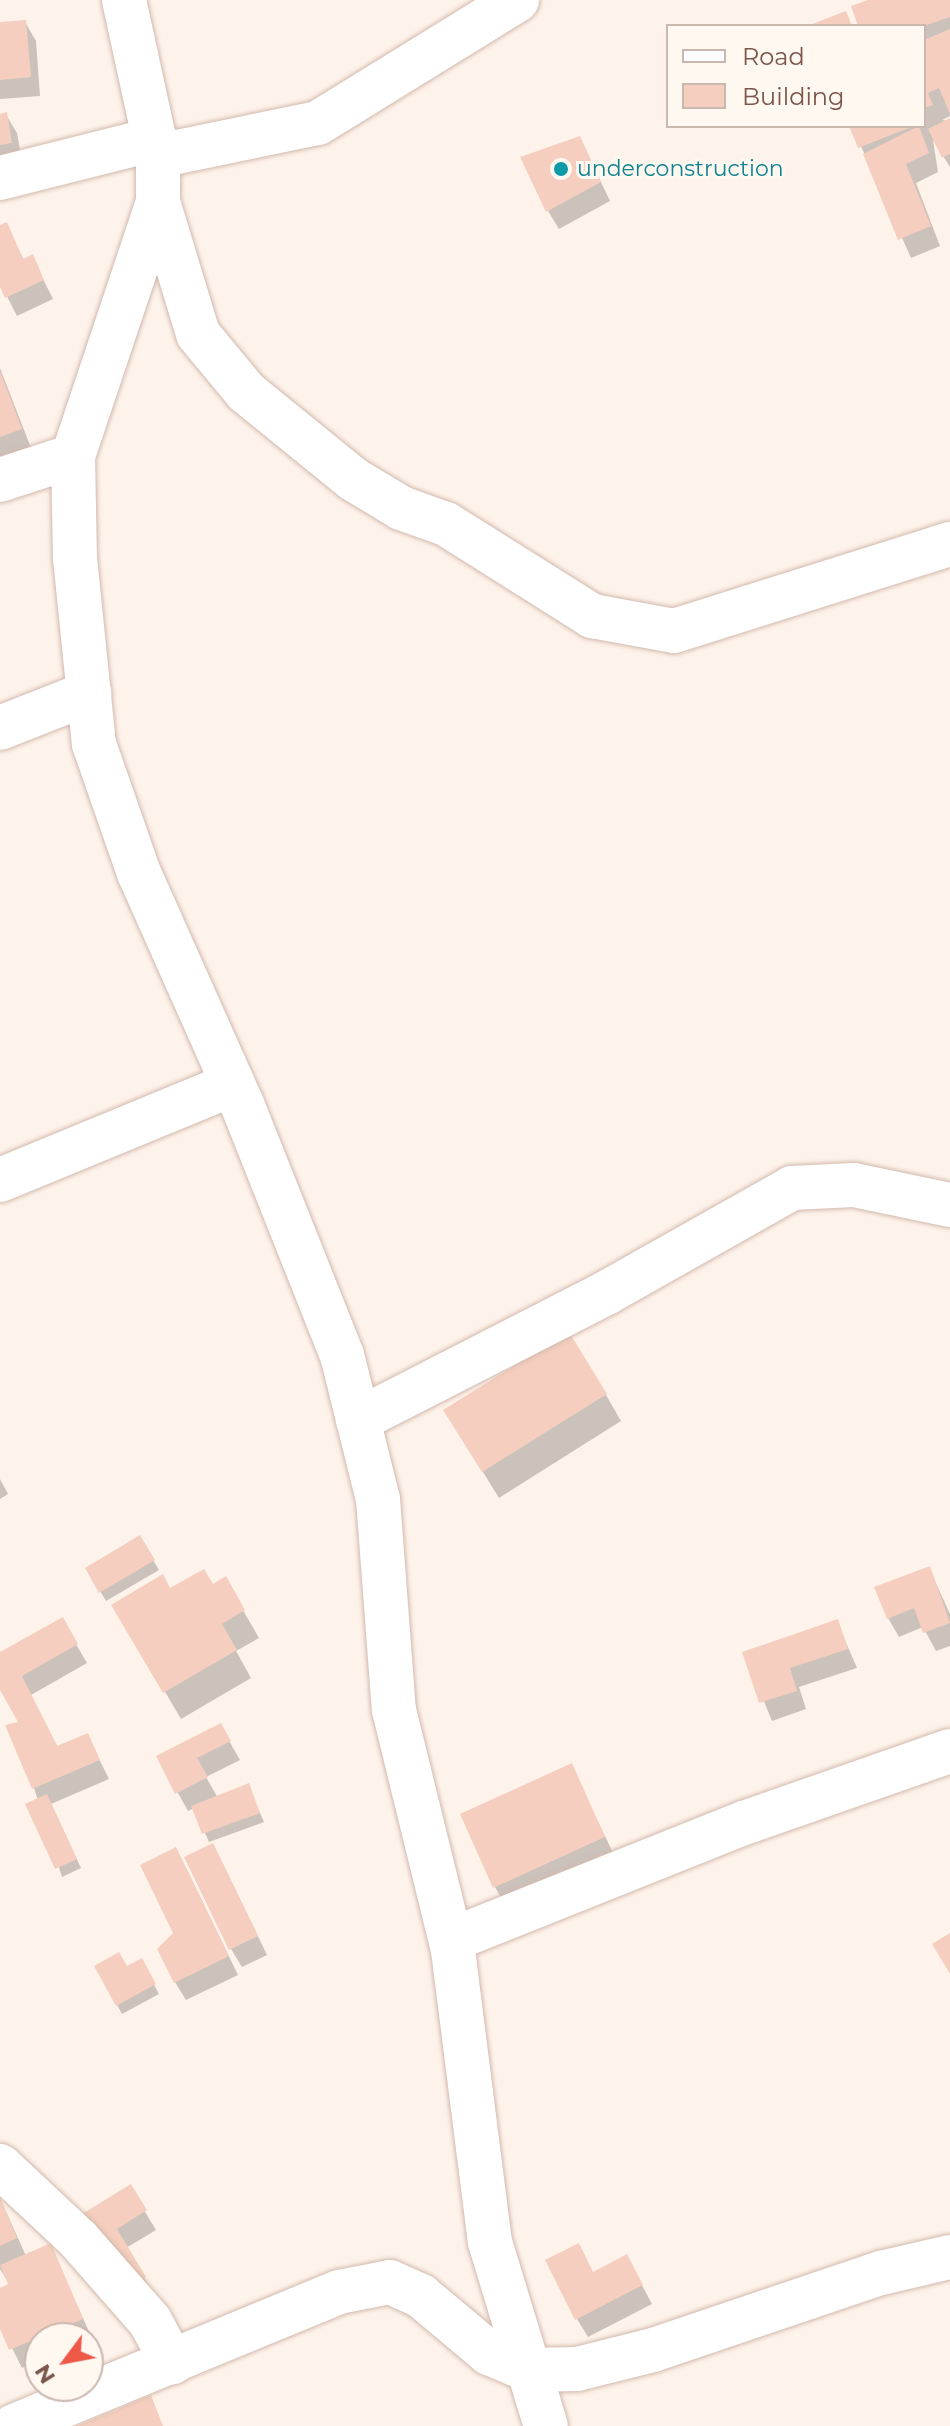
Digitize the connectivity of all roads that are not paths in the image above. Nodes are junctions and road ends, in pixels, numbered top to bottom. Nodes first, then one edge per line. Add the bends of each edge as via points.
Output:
1 (124, 0) edge
2 (517, 0) edge
3 (156, 148) junction
4 (0, 178) edge
5 (158, 202) junction
6 (73, 456) junction
7 (0, 480) edge
8 (950, 544) edge
9 (89, 693) junction
10 (0, 728) edge
11 (233, 1084) junction
12 (0, 1180) edge
13 (950, 1205) edge
14 (358, 1420) junction
15 (950, 1751) edge
16 (451, 1940) junction
17 (0, 2166) edge
18 (950, 2257) edge
19 (172, 2362) junction
20 (529, 2370) junction
21 (11, 2418) edge
22 (546, 2426) edge

1 - 3 street
2 - 3 street via 318,123 280,135
3 - 4 street
3 - 5 street
5 - 6 street
5 - 8 street via 198,334 246,392 353,479 401,508 446,524 592,616 674,631
6 - 7 street
6 - 9 street via 75,558
9 - 10 street
9 - 11 street via 94,744 118,819
11 - 12 street via 52,1154
11 - 14 street via 342,1355
13 - 14 street via 854,1185 792,1188 606,1293
14 - 16 street via 378,1499 394,1710
15 - 16 street via 744,1823
16 - 20 street via 490,2242
17 - 19 street via 79,2240 150,2321
18 - 20 street via 881,2273 653,2350 577,2369
19 - 20 street via 339,2292 390,2282 413,2291 489,2353
19 - 21 street
20 - 22 street

